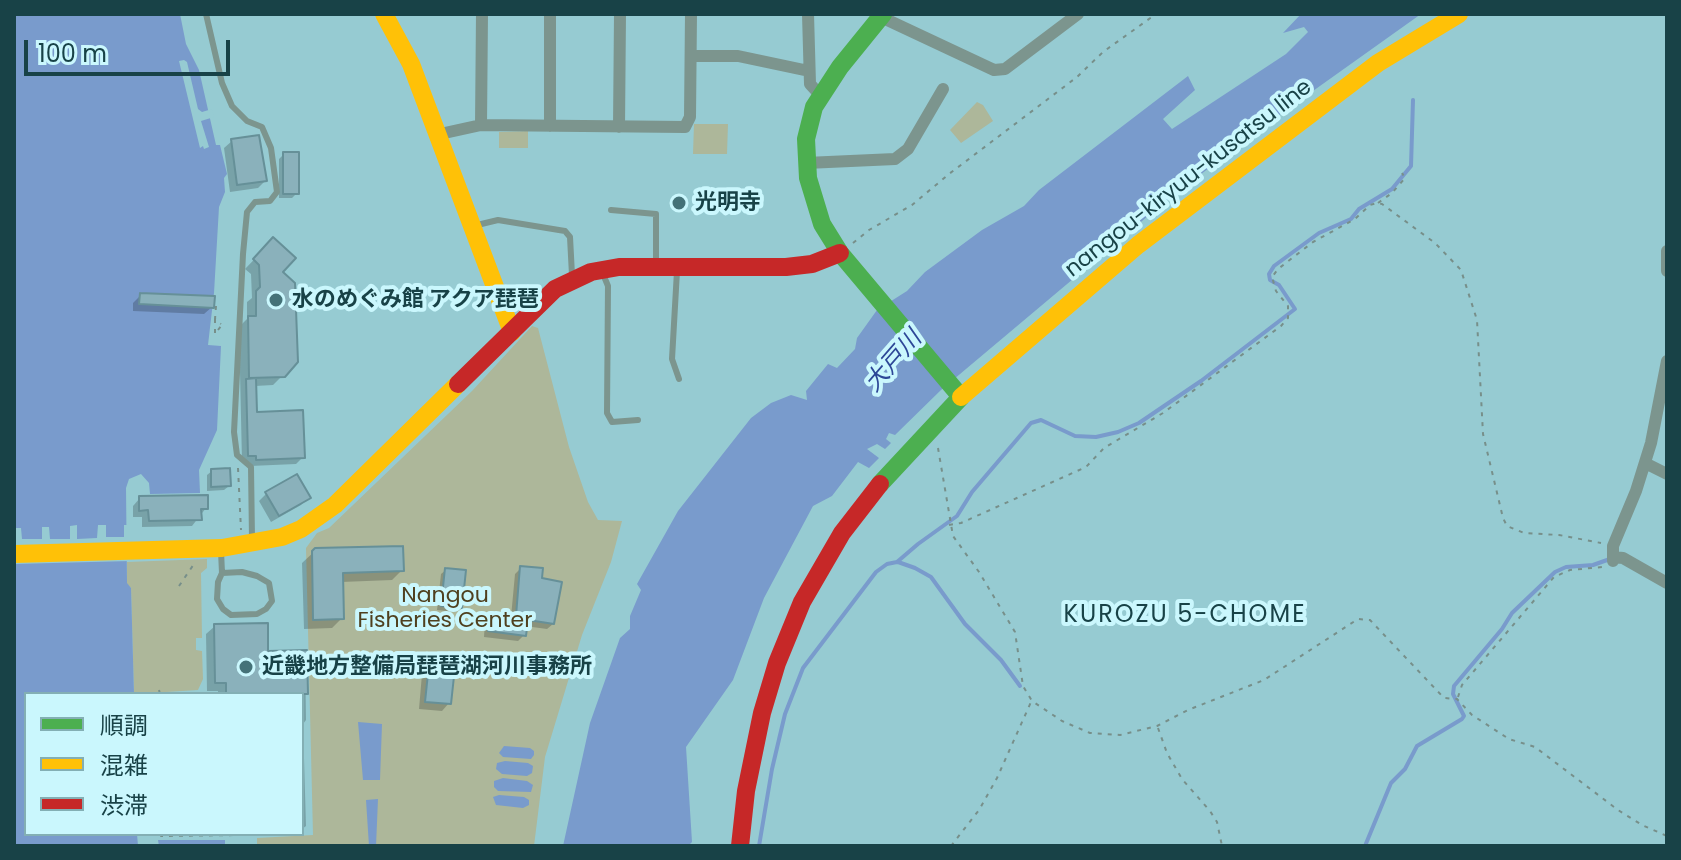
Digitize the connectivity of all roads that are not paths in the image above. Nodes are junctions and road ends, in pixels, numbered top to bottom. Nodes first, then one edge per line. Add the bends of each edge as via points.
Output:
1 (206, 14) edge
2 (384, 14) edge
3 (482, 14) edge
4 (550, 14) edge
5 (620, 14) edge
6 (691, 14) edge
7 (808, 14) edge
8 (1078, 14) edge
9 (1459, 14) edge
10 (882, 15) edge
11 (1061, 21) edge
12 (691, 56) junction
13 (809, 71) junction
14 (943, 89) dead end
15 (820, 95) junction
16 (481, 125) junction
17 (550, 126) junction
18 (619, 127) junction
19 (440, 134) junction
20 (806, 163) junction
21 (611, 210) dead end
22 (473, 226) junction
23 (1667, 251) edge
24 (844, 258) junction
25 (656, 267) junction
26 (677, 267) junction
27 (602, 269) junction
28 (1667, 271) edge
29 (572, 279) junction
30 (512, 332) junction
31 (1667, 361) edge
32 (679, 379) dead end
33 (957, 392) junction
34 (638, 420) dead end
35 (1645, 463) junction
36 (1667, 474) edge
37 (246, 540) junction
38 (221, 548) junction
39 (14, 554) edge
40 (222, 573) junction
41 (1667, 583) edge
42 (740, 846) edge

1 - 37 lane via 232,106 262,127 271,148 277,192 247,212 235,417 237,455 251,467
2 - 19 main road
3 - 16 street
4 - 17 street
5 - 18 street
6 - 12 street
7 - 13 street
8 - 11 street
9 - 33 main road, nangou-kiryuu-kusatsu line via 1378,63 1138,245
10 - 11 street via 994,70 1005,69
10 - 15 main road
12 - 13 street via 738,56
12 - 18 street via 690,117 685,127
13 - 15 street via 810,84
14 - 20 street via 903,154 882,161
15 - 20 main road via 808,130
16 - 17 street
16 - 19 street
17 - 18 street
19 - 22 main road
20 - 24 main road via 814,203
21 - 25 lane via 656,214
22 - 29 lane via 498,220 565,231 570,237
22 - 30 main road
23 - 28 street
24 - 26 main road via 786,267
24 - 33 main road
25 - 26 main road
25 - 27 main road
26 - 32 lane via 672,359
27 - 29 main road
27 - 34 lane via 608,286 607,413 612,422
29 - 30 main road
30 - 37 main road via 335,505 301,529
31 - 35 street
33 - 42 main road, nangou-kiryuu-kusatsu line via 851,521 802,602 762,713
35 - 36 street
35 - 41 street via 1613,555
37 - 38 main road
38 - 39 main road
38 - 40 lane
40 - 40 lane via 217,599 231,615 257,614 272,601 269,583 257,576

